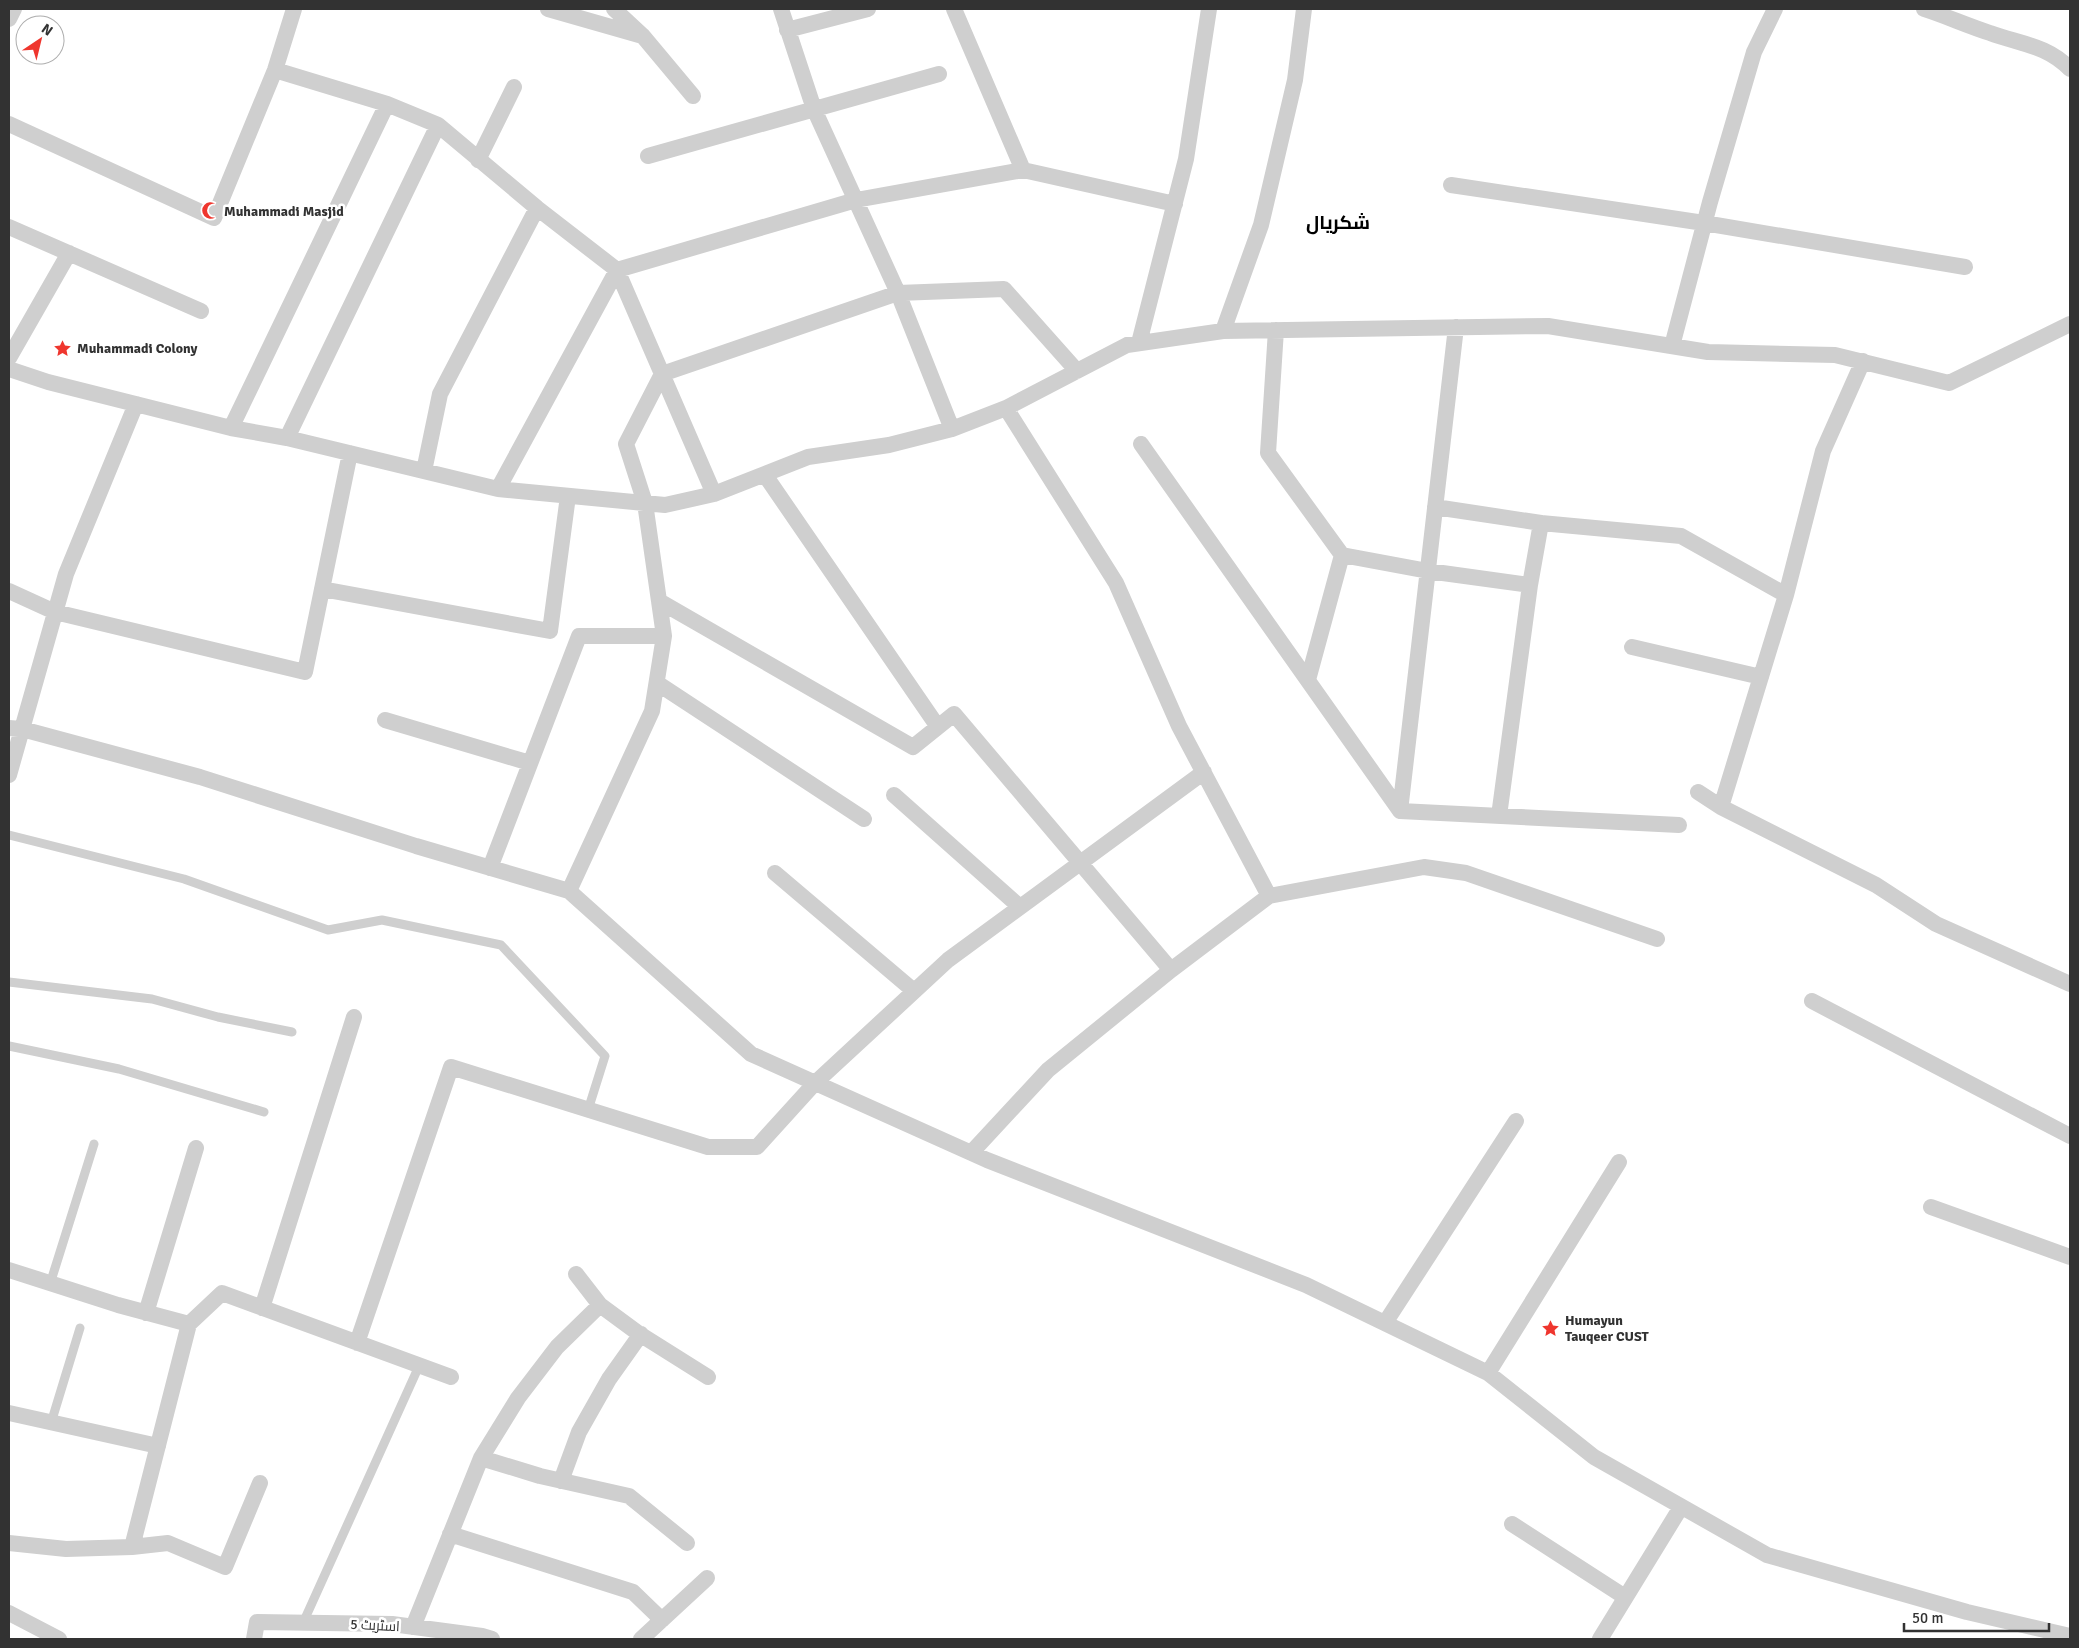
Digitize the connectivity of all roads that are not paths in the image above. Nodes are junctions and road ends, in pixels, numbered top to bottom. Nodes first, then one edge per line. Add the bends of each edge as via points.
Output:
1 (14, 9) edge
2 (294, 9) edge
3 (548, 9) edge
4 (614, 9) edge
5 (781, 9) edge
6 (868, 9) edge
7 (954, 9) edge
8 (1209, 9) edge
9 (1304, 9) edge
10 (1775, 9) edge
11 (1924, 9) edge
12 (9, 19) edge
13 (787, 30) junction
14 (642, 35) junction
15 (2070, 69) edge
16 (275, 70) junction
17 (939, 74) dead end
18 (514, 86) dead end
19 (693, 96) dead end
20 (387, 104) junction
21 (814, 109) junction
22 (9, 124) edge
23 (438, 125) junction
24 (648, 156) dead end
25 (478, 160) junction
26 (1023, 170) junction
27 (1452, 185) dead end
28 (856, 200) junction
29 (1174, 204) junction
30 (537, 208) junction
31 (1704, 223) junction
32 (9, 227) edge
33 (69, 253) junction
34 (1965, 267) dead end
35 (617, 270) junction
36 (898, 293) junction
37 (201, 311) dead end
38 (2070, 324) edge
39 (1456, 327) junction
40 (1223, 330) junction
41 (1276, 330) junction
42 (1140, 344) junction
43 (1672, 346) junction
44 (9, 358) edge
45 (1863, 361) junction
46 (9, 369) edge
47 (1077, 371) junction
48 (662, 374) junction
49 (136, 404) junction
50 (1006, 408) junction
51 (231, 428) junction
52 (952, 428) junction
53 (287, 438) junction
54 (1141, 444) dead end
55 (350, 453) junction
56 (424, 471) junction
57 (765, 475) junction
58 (498, 489) junction
59 (714, 494) junction
60 (568, 496) junction
61 (645, 503) junction
62 (1436, 508) junction
63 (1541, 523) junction
64 (1342, 555) junction
65 (1428, 571) junction
66 (1530, 584) junction
67 (322, 589) junction
68 (9, 591) edge
69 (1786, 595) junction
70 (659, 601) junction
71 (55, 612) junction
72 (664, 636) junction
73 (1632, 647) dead end
74 (1761, 677) junction
75 (1308, 680) junction
76 (657, 683) junction
77 (385, 720) dead end
78 (938, 727) junction
79 (16, 728) edge
80 (530, 764) junction
81 (1204, 772) junction
82 (9, 776) edge
83 (1698, 792) dead end
84 (894, 795) dead end
85 (1721, 807) junction
86 (1400, 811) junction
87 (1499, 816) junction
88 (864, 819) dead end
89 (1678, 825) dead end
90 (9, 835) edge
91 (1080, 863) junction
92 (490, 868) junction
93 (775, 873) dead end
94 (569, 891) junction
95 (1269, 896) junction
96 (1020, 907) junction
97 (1657, 939) dead end
98 (1171, 970) junction
99 (9, 982) edge
100 (2070, 984) edge
101 (914, 991) junction
102 (1812, 1001) dead end
103 (354, 1017) dead end
104 (292, 1032) dead end
105 (9, 1046) edge
106 (815, 1083) junction
107 (588, 1110) junction
108 (264, 1112) dead end
109 (1516, 1121) dead end
110 (2070, 1136) edge
111 (94, 1144) dead end
112 (196, 1148) dead end
113 (971, 1153) junction
114 (1619, 1162) dead end
115 (1931, 1207) dead end
116 (2070, 1257) edge
117 (9, 1270) edge
118 (576, 1274) dead end
119 (50, 1284) junction
120 (600, 1305) junction
121 (262, 1308) junction
122 (146, 1313) junction
123 (1385, 1323) junction
124 (189, 1324) junction
125 (80, 1328) dead end
126 (641, 1334) junction
127 (356, 1343) junction
128 (420, 1366) junction
129 (1488, 1372) junction
130 (451, 1377) dead end
131 (708, 1377) dead end
132 (9, 1413) edge
133 (52, 1423) junction
134 (158, 1446) junction
135 (481, 1458) junction
136 (561, 1481) junction
137 (260, 1483) dead end
138 (1681, 1507) junction
139 (1512, 1524) dead end
140 (450, 1534) junction
141 (9, 1542) edge
142 (687, 1543) dead end
143 (132, 1547) junction
144 (707, 1578) dead end
145 (1625, 1597) junction
146 (9, 1613) edge
147 (662, 1620) junction
148 (303, 1622) junction
149 (413, 1627) junction
150 (2070, 1636) edge
151 (58, 1639) edge
152 (254, 1639) edge
153 (492, 1639) edge
154 (640, 1639) edge
155 (1600, 1639) edge

1 - 12 street
2 - 16 street
3 - 14 street
4 - 14 street
5 - 13 street
6 - 13 street
7 - 26 street
8 - 29 street via 1186,159
9 - 40 street via 1295,80 1261,225
10 - 31 street via 1754,52
11 - 15 street via 2047,51
13 - 21 street
14 - 19 street
16 - 20 street
16 - 22 street via 214,218
17 - 21 street
18 - 25 street
20 - 23 street
20 - 51 street
21 - 24 street
21 - 28 street
23 - 25 street
23 - 53 street
25 - 30 street
26 - 28 street
26 - 29 street
27 - 31 street
28 - 35 street
28 - 36 street
29 - 42 street
30 - 35 street
30 - 56 street via 440,394
31 - 34 street
31 - 43 street
32 - 33 street
33 - 37 street
33 - 44 street
35 - 48 street
35 - 58 street
36 - 47 street via 1004,289
36 - 48 street
36 - 52 street
38 - 45 street via 1948,383
39 - 41 street
39 - 43 street via 1548,326
39 - 62 street
40 - 41 street
40 - 42 street
41 - 64 street via 1268,453
42 - 47 street via 1126,345
43 - 45 street via 1708,352 1836,354
45 - 69 street via 1823,451
46 - 49 street
47 - 50 street
48 - 59 street
48 - 61 street via 626,444
49 - 51 street
49 - 71 street via 66,574
50 - 52 street
50 - 81 street via 1116,583 1179,726
51 - 53 street
52 - 57 street via 889,445 808,457
53 - 55 street
54 - 75 street
55 - 56 street
55 - 67 street
56 - 58 street
57 - 59 street
57 - 78 street
58 - 60 street
59 - 61 street via 665,505
60 - 61 street
60 - 67 street via 550,631
61 - 70 street
62 - 63 street
62 - 65 street
63 - 66 street
63 - 69 street via 1681,536
64 - 65 street
64 - 75 street
65 - 66 street
65 - 86 street
66 - 87 street
67 - 71 street via 305,672
68 - 71 street
69 - 74 street
70 - 72 street
70 - 78 street via 913,747
71 - 79 street
72 - 76 street
72 - 80 street via 579,636
73 - 74 street
74 - 85 street
75 - 86 street
76 - 88 street
76 - 94 street via 652,710
77 - 80 street
78 - 91 street via 954,714
79 - 82 street
79 - 92 street via 200,777
80 - 92 street
81 - 91 street
81 - 95 street
83 - 85 street
84 - 96 street
85 - 100 street via 1876,886 1936,924
86 - 87 street
87 - 89 street
90 - 107 lane via 184,879 328,930 382,920 502,945 605,1056
91 - 96 street
91 - 98 street
92 - 94 street
93 - 101 street
94 - 106 street via 752,1054
95 - 97 street via 1424,867 1466,873
95 - 98 street
96 - 101 street via 948,960
98 - 113 street via 1048,1070
99 - 104 lane via 152,999
101 - 106 street
102 - 110 street
103 - 121 street
105 - 108 lane via 119,1069
106 - 107 street via 757,1147 708,1147
106 - 113 street
107 - 127 street via 452,1067
109 - 123 street
111 - 119 lane
112 - 122 street
113 - 123 street via 1306,1285
114 - 129 street
115 - 116 street
117 - 119 street
118 - 120 street
119 - 122 street
120 - 126 street
120 - 135 street via 557,1347 518,1398
121 - 124 street via 222,1294
121 - 127 street
122 - 124 street
123 - 129 street
124 - 134 street
125 - 133 lane
126 - 131 street
126 - 136 street via 609,1379 579,1432
127 - 128 street
128 - 130 street
128 - 148 lane
129 - 138 street via 1594,1458
132 - 133 street
133 - 134 street
134 - 143 street
135 - 136 street
135 - 140 street
136 - 142 street via 629,1496
137 - 143 street via 226,1567 168,1543
138 - 145 street
138 - 150 street via 1766,1555 1966,1612
139 - 145 street
140 - 147 street via 633,1592
140 - 149 street
141 - 143 street via 66,1549
144 - 147 street
145 - 155 street
146 - 151 street
147 - 154 street
148 - 149 street, اسٹریٹ 5
148 - 152 street, اسٹریٹ 5 via 256,1622
149 - 153 street, اسٹریٹ 5

